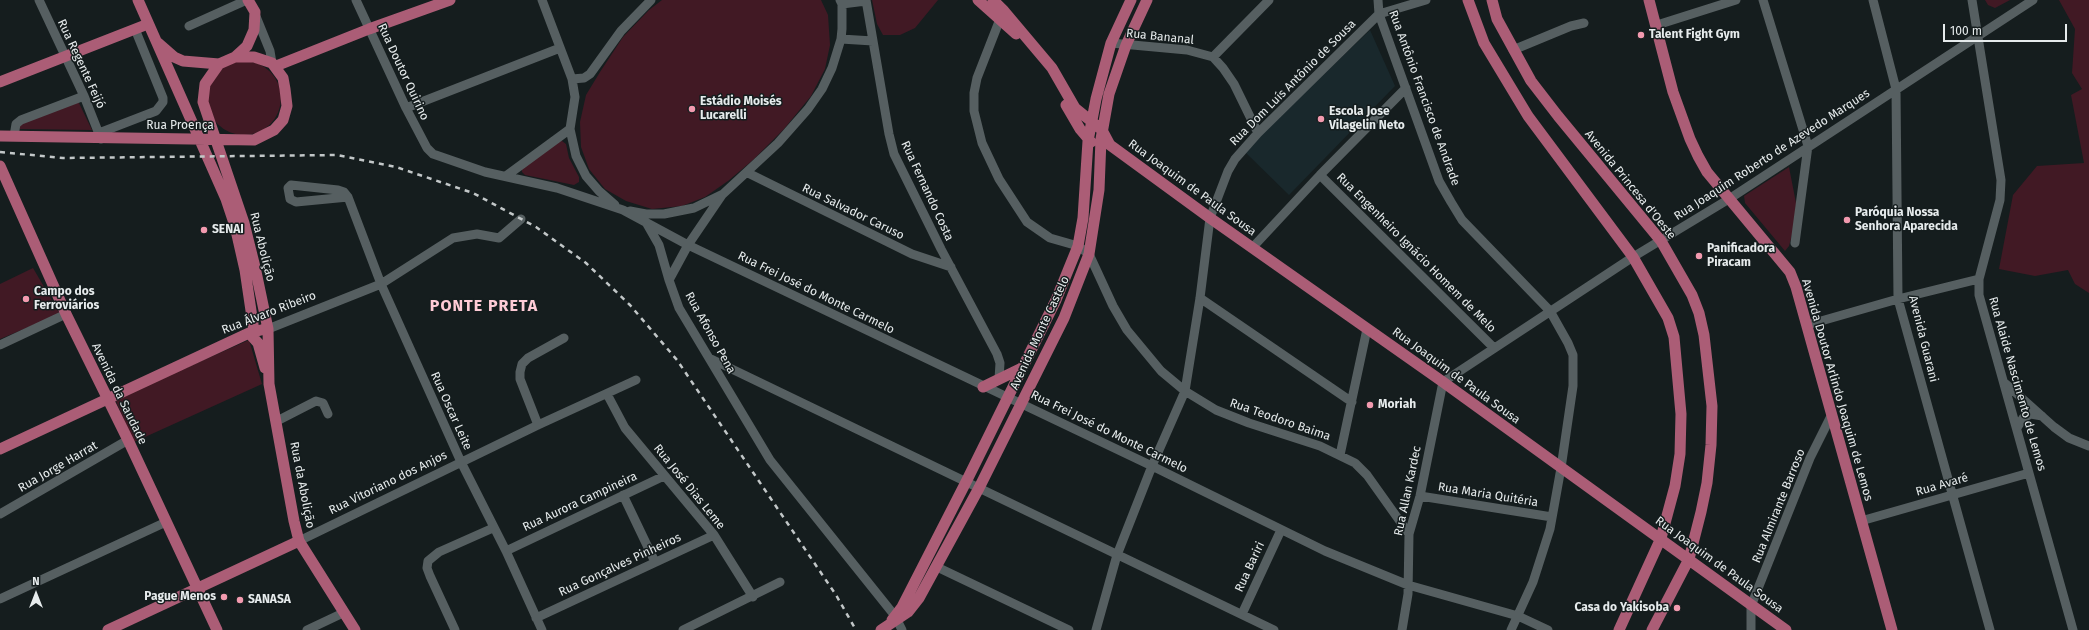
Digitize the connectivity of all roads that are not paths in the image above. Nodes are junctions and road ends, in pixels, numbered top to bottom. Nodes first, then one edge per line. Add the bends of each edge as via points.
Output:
1 (38, 0) edge
2 (138, 0) edge
3 (248, 0) edge
4 (356, 0) edge
5 (450, 0) edge
6 (542, 0) edge
7 (651, 0) edge
8 (978, 0) edge
9 (993, 0) edge
10 (1131, 0) edge
11 (1147, 0) edge
12 (1268, 0) edge
13 (1378, 0) edge
14 (1426, 0) edge
15 (1468, 0) edge
16 (1492, 0) edge
17 (1649, 0) edge
18 (1736, 0) edge
19 (1763, 0) edge
20 (1873, 0) edge
21 (1972, 0) edge
22 (2033, 0) edge
23 (866, 1) edge
24 (841, 2) edge
25 (1004, 10) edge
26 (254, 12) junction
27 (1379, 14) junction
28 (1584, 23) dead end
29 (148, 24) junction
30 (1656, 25) junction
31 (189, 26) dead end
32 (135, 29) junction
33 (369, 29) junction
34 (1978, 36) junction
35 (841, 39) junction
36 (873, 40) junction
37 (157, 43) junction
38 (1111, 43) junction
39 (1126, 45) junction
40 (560, 48) junction
41 (1513, 50) junction
42 (65, 57) junction
43 (235, 57) junction
44 (1213, 57) junction
45 (219, 64) junction
46 (274, 64) junction
47 (572, 79) junction
48 (0, 82) edge
49 (1406, 88) junction
50 (1896, 89) junction
51 (84, 96) junction
52 (406, 108) junction
53 (1091, 122) junction
54 (570, 129) junction
55 (1102, 130) junction
56 (1258, 133) junction
57 (0, 136) edge
58 (14, 136) junction
59 (100, 136) junction
60 (1088, 141) junction
61 (1105, 146) junction
62 (1808, 146) junction
63 (0, 167) edge
64 (748, 173) junction
65 (222, 174) junction
66 (1320, 175) junction
67 (506, 176) junction
68 (722, 194) junction
69 (348, 197) junction
70 (1729, 199) junction
71 (622, 210) junction
72 (1210, 218) junction
73 (521, 219) dead end
74 (646, 223) junction
75 (1661, 241) junction
76 (1795, 243) dead end
77 (688, 245) junction
78 (1078, 246) junction
79 (1252, 248) junction
80 (1089, 254) junction
81 (1633, 257) junction
82 (951, 267) junction
83 (1980, 279) junction
84 (669, 280) junction
85 (381, 284) junction
86 (1200, 298) junction
87 (1898, 299) junction
88 (1550, 311) junction
89 (66, 314) junction
90 (1807, 325) junction
91 (268, 329) junction
92 (1367, 329) junction
93 (252, 332) junction
94 (564, 338) dead end
95 (0, 345) edge
96 (1494, 348) junction
97 (711, 359) junction
98 (1022, 368) junction
99 (999, 379) junction
100 (636, 380) dead end
101 (1443, 382) junction
102 (269, 384) junction
103 (2006, 384) junction
104 (983, 387) junction
105 (1185, 391) junction
106 (606, 394) junction
107 (107, 398) junction
108 (1008, 398) junction
109 (1352, 402) junction
110 (1021, 404) junction
111 (328, 414) dead end
112 (1831, 416) junction
113 (2042, 416) junction
114 (277, 421) junction
115 (538, 425) junction
116 (2017, 428) junction
117 (128, 440) junction
118 (2089, 446) edge
119 (0, 448) edge
120 (1340, 455) junction
121 (461, 462) junction
122 (1152, 466) junction
123 (1561, 468) junction
124 (2029, 473) junction
125 (664, 476) junction
126 (966, 482) junction
127 (979, 488) junction
128 (623, 495) junction
129 (1952, 495) junction
130 (1420, 496) junction
131 (0, 514) edge
132 (1552, 517) junction
133 (1861, 521) junction
134 (166, 522) junction
135 (493, 528) junction
136 (1281, 530) junction
137 (1409, 534) junction
138 (714, 535) junction
139 (1661, 538) junction
140 (299, 541) junction
141 (506, 551) junction
142 (1117, 554) junction
143 (1688, 558) junction
144 (655, 562) junction
145 (937, 567) junction
146 (780, 582) dead end
147 (1408, 585) junction
148 (197, 588) junction
149 (753, 597) junction
150 (0, 599) edge
151 (1751, 606) junction
152 (343, 613) junction
153 (1242, 614) junction
154 (1518, 616) junction
155 (536, 618) junction
156 (892, 625) edge
157 (108, 630) edge
158 (217, 630) edge
159 (307, 630) edge
160 (355, 630) edge
161 (455, 630) edge
162 (542, 630) edge
163 (684, 630) edge
164 (1070, 630) edge
165 (1096, 630) edge
166 (1274, 630) edge
167 (1402, 630) edge
168 (1511, 630) edge
169 (1548, 630) edge
170 (1619, 630) edge
171 (1652, 630) edge
172 (1751, 630) edge
173 (1786, 630) edge
174 (1892, 630) edge
175 (1990, 630) edge
176 (2073, 630) edge

1 - 42 street, Rua Regente Feijó
2 - 29 main road
3 - 26 main road
3 - 31 street
4 - 33 street, Rua Doutor Quirino
5 - 33 main road
6 - 40 street
7 - 47 street via 622,31 590,74 584,78
8 - 25 main road
9 - 25 main road
10 - 38 main road, Avenida Monte Castelo
11 - 39 main road, Avenida Monte Castelo
12 - 44 street
13 - 27 street, Rua Antônio Francisco de Andrade
14 - 27 street, Rua Dom Luís Antônio de Sousa
15 - 81 main road via 1484,43 1528,116
16 - 41 main road, Avenida Princesa d'Oeste via 1497,19
17 - 30 main road, Avenida Doutor Arlindo Joaquim de Lemos
18 - 30 street
19 - 62 street
20 - 50 street, Avenida Guarani
21 - 34 street, Rua Alaide Nascimento de Lemos
22 - 34 street, Rua Joaquim Roberto de Azevedo Marques
23 - 24 street
23 - 36 street, Rua Fernando Costa
24 - 35 street
25 - 53 main road via 1052,68 1075,108
25 - 60 main road via 1013,31 1046,70
25 - 78 street via 977,78 974,93 974,111 982,143 999,179 1027,222 1050,238
26 - 43 main road via 251,39
26 - 46 street
27 - 49 street, Rua Antônio Francisco de Andrade
27 - 56 street, Rua Dom Luís Antônio de Sousa
28 - 41 street
29 - 32 main road
29 - 37 main road
30 - 70 main road, Avenida Doutor Arlindo Joaquim de Lemos via 1673,92 1690,139 1707,172
32 - 42 main road
32 - 59 street, Rua Proença via 164,98 163,102 156,111
33 - 46 main road
33 - 52 street, Rua Doutor Quirino
34 - 50 street, Rua Joaquim Roberto de Azevedo Marques
34 - 83 street, Rua Alaide Nascimento de Lemos via 2001,180 1996,221
35 - 36 street
35 - 64 street via 825,82 808,109
36 - 82 street, Rua Fernando Costa via 894,154
37 - 45 main road via 183,61
37 - 65 main road via 198,136
38 - 39 street, Rua Bananal
38 - 53 main road, Avenida Monte Castelo
39 - 44 street, Rua Bananal via 1187,50
39 - 55 main road, Avenida Monte Castelo via 1111,87
40 - 47 street
40 - 52 street
41 - 75 main road, Avenida Princesa d'Oeste via 1531,81 1558,116
42 - 48 main road
42 - 51 street, Rua Regente Feijó
43 - 45 main road
43 - 46 main road via 254,57
44 - 56 street via 1234,84
45 - 65 main road via 208,77 203,102
46 - 59 main road, Rua Proença via 283,78 287,106 283,120 265,136 254,140
47 - 54 street via 575,97
49 - 66 street
49 - 88 street, Rua Antônio Francisco de Andrade via 1439,181 1462,220
50 - 62 street, Rua Joaquim Roberto de Azevedo Marques
50 - 87 street, Avenida Guarani
51 - 58 street via 21,120 16,124
51 - 59 street, Rua Regente Feijó
52 - 67 street, Rua Doutor Quirino via 430,153 485,172
53 - 55 main road
53 - 60 main road, Avenida Monte Castelo
54 - 67 street
54 - 71 street via 576,156 586,176 602,194
55 - 61 main road, Avenida Monte Castelo
56 - 72 street, Rua Dom Luís Antônio de Sousa via 1235,159
57 - 58 main road, Rua Proença
58 - 59 main road, Rua Proença
60 - 61 main road, Rua Joaquim de Paula Sousa
60 - 78 main road, Avenida Monte Castelo via 1083,218
61 - 72 main road, Rua Joaquim de Paula Sousa
61 - 80 main road, Avenida Monte Castelo
62 - 70 street, Rua Joaquim Roberto de Azevedo Marques
62 - 76 street
63 - 89 main road, Avenida da Saudade
64 - 68 street
64 - 82 street, Rua Salvador Caruso via 912,254
65 - 91 main road, Rua Abolição via 249,245
65 - 93 main road via 245,270
66 - 79 street
66 - 96 street, Rua Engenheiro Ignácio Homem de Melo
67 - 71 street via 557,188
68 - 71 street via 682,211 646,214
68 - 77 street
69 - 69 street via 338,190 291,185 288,188 290,199 296,202
69 - 85 street, Rua Oscar Leite
70 - 75 street, Rua Joaquim Roberto de Azevedo Marques
70 - 90 main road, Avenida Doutor Arlindo Joaquim de Lemos via 1790,272
71 - 74 street
72 - 79 main road, Rua Joaquim de Paula Sousa
72 - 86 street, Rua Dom Luís Antônio de Sousa
73 - 85 street, Rua Álvaro Ribeiro via 499,238 477,234 453,238
74 - 77 street, Rua Frei José do Monte Carmelo
74 - 84 street, Rua Afonso Pena via 659,245
75 - 81 street, Rua Joaquim Roberto de Azevedo Marques
75 - 143 main road, Avenida Princesa d'Oeste via 1692,295 1699,314 1704,335 1712,406 1707,483 1702,512
77 - 84 street
77 - 104 street, Rua Frei José do Monte Carmelo
78 - 80 street
78 - 98 main road, Avenida Monte Castelo via 1056,300
79 - 92 main road, Rua Joaquim de Paula Sousa
80 - 105 street, Rua Teodoro Baima via 1120,318 1146,355
80 - 110 main road, Avenida Monte Castelo via 1064,318
81 - 88 street, Rua Joaquim Roberto de Azevedo Marques
81 - 139 main road via 1668,318 1674,337 1678,372 1680,454 1675,486
82 - 99 street, Rua Fernando Costa via 997,354
83 - 87 street
83 - 103 street, Rua Alaide Nascimento de Lemos via 1979,295
84 - 97 street, Rua Afonso Pena via 679,308
85 - 91 street, Rua Álvaro Ribeiro
85 - 121 street, Rua Oscar Leite
86 - 105 street, Rua Dom Luís Antônio de Sousa
86 - 109 street
87 - 90 street
87 - 129 street, Avenida Guarani
88 - 96 street, Rua Joaquim Roberto de Azevedo Marques
88 - 123 street, Rua Antônio Francisco de Andrade via 1573,355 1574,370
89 - 95 street
89 - 107 main road, Avenida da Saudade
90 - 112 main road, Avenida Doutor Arlindo Joaquim de Lemos
91 - 93 main road, Rua Álvaro Ribeiro
91 - 102 main road, Rua da Abolição
92 - 101 main road, Rua Joaquim de Paula Sousa
92 - 109 street
93 - 102 main road via 258,342
93 - 107 main road, Rua Álvaro Ribeiro
94 - 115 street via 522,364 520,379
96 - 101 street, Rua Joaquim Roberto de Azevedo Marques
97 - 126 street
97 - 156 street, Rua Afonso Pena via 770,460
98 - 99 main road
98 - 108 main road, Avenida Monte Castelo
99 - 104 main road
100 - 106 street, Rua Vitoriano dos Anjos
101 - 123 main road, Rua Joaquim de Paula Sousa
101 - 130 street, Rua Allan Kardec
102 - 114 main road, Rua da Abolição
103 - 113 street
103 - 116 street, Rua Alaide Nascimento de Lemos
104 - 108 street, Rua Frei José do Monte Carmelo
105 - 120 street, Rua Teodoro Baima via 1216,410
105 - 122 street, Rua Dom Luís Antônio de Sousa
106 - 115 street, Rua Vitoriano dos Anjos
106 - 125 street, Rua José Dias Leme via 625,428
107 - 117 main road, Avenida da Saudade
107 - 119 main road, Rua Álvaro Ribeiro
108 - 110 street, Rua Frei José do Monte Carmelo
108 - 126 main road, Avenida Monte Castelo
109 - 120 street
110 - 122 street, Rua Frei José do Monte Carmelo
110 - 127 main road, Avenida Monte Castelo
111 - 114 street via 323,403 316,401
112 - 133 main road, Avenida Doutor Arlindo Joaquim de Lemos
112 - 151 street, Rua Almirante Barroso via 1810,458
113 - 116 street via 2031,414 2023,418
113 - 118 street via 2069,438
114 - 140 main road, Rua da Abolição
115 - 121 street, Rua Vitoriano dos Anjos
116 - 124 street, Rua Alaide Nascimento de Lemos
117 - 131 street, Rua Jorge Harrat
117 - 134 main road, Avenida da Saudade
120 - 137 street, Rua Teodoro Baima via 1355,463 1367,475
121 - 135 street, Rua Oscar Leite
121 - 140 street, Rua Vitoriano dos Anjos
122 - 136 street, Rua Frei José do Monte Carmelo
122 - 142 street, Rua Dom Luís Antônio de Sousa
123 - 132 street, Rua Antônio Francisco de Andrade
123 - 139 main road, Rua Joaquim de Paula Sousa
124 - 129 street, Rua Avaré
124 - 176 street, Rua Alaide Nascimento de Lemos
125 - 128 street, Rua Aurora Campineira
125 - 138 street, Rua José Dias Leme
126 - 127 street
126 - 156 main road, Avenida Monte Castelo
127 - 142 street
127 - 145 main road, Avenida Monte Castelo
128 - 141 street, Rua Aurora Campineira
128 - 144 street
129 - 133 street, Rua Avaré
129 - 175 street, Avenida Guarani
130 - 132 street, Rua Maria Quitéria
130 - 137 street, Rua Allan Kardec
132 - 154 street, Rua Antônio Francisco de Andrade via 1542,555
133 - 174 main road, Avenida Doutor Arlindo Joaquim de Lemos
134 - 148 main road, Avenida da Saudade
134 - 150 street
135 - 141 street, Rua Oscar Leite
135 - 161 street via 440,552 428,561 430,576
136 - 147 street, Rua Frei José do Monte Carmelo
136 - 153 street, Rua Bariri
137 - 147 street, Rua Allan Kardec
138 - 144 street, Rua Gonçalves Pinheiros
138 - 149 street, Rua José Dias Leme
139 - 143 main road, Rua Joaquim de Paula Sousa
139 - 170 main road
140 - 148 main road, Rua Vitoriano dos Anjos
140 - 152 main road, Rua da Abolição
141 - 155 street, Rua Oscar Leite
142 - 153 street
142 - 165 street, Rua Dom Luís Antônio de Sousa
143 - 151 main road, Rua Joaquim de Paula Sousa
143 - 171 main road, Avenida Princesa d'Oeste
144 - 155 street, Rua Gonçalves Pinheiros
145 - 156 main road, Avenida Monte Castelo via 919,598 908,612
145 - 164 street
146 - 149 street
147 - 154 street, Rua Frei José do Monte Carmelo
147 - 167 street, Rua Allan Kardec
148 - 157 main road, Rua Vitoriano dos Anjos
148 - 158 main road, Avenida da Saudade
149 - 163 street
151 - 172 street, Rua Almirante Barroso
151 - 173 main road, Rua Joaquim de Paula Sousa
152 - 159 street
152 - 160 main road, Rua da Abolição
153 - 166 street
154 - 168 street, Rua Antônio Francisco de Andrade
154 - 169 street, Rua Frei José do Monte Carmelo
155 - 162 street, Rua Oscar Leite

